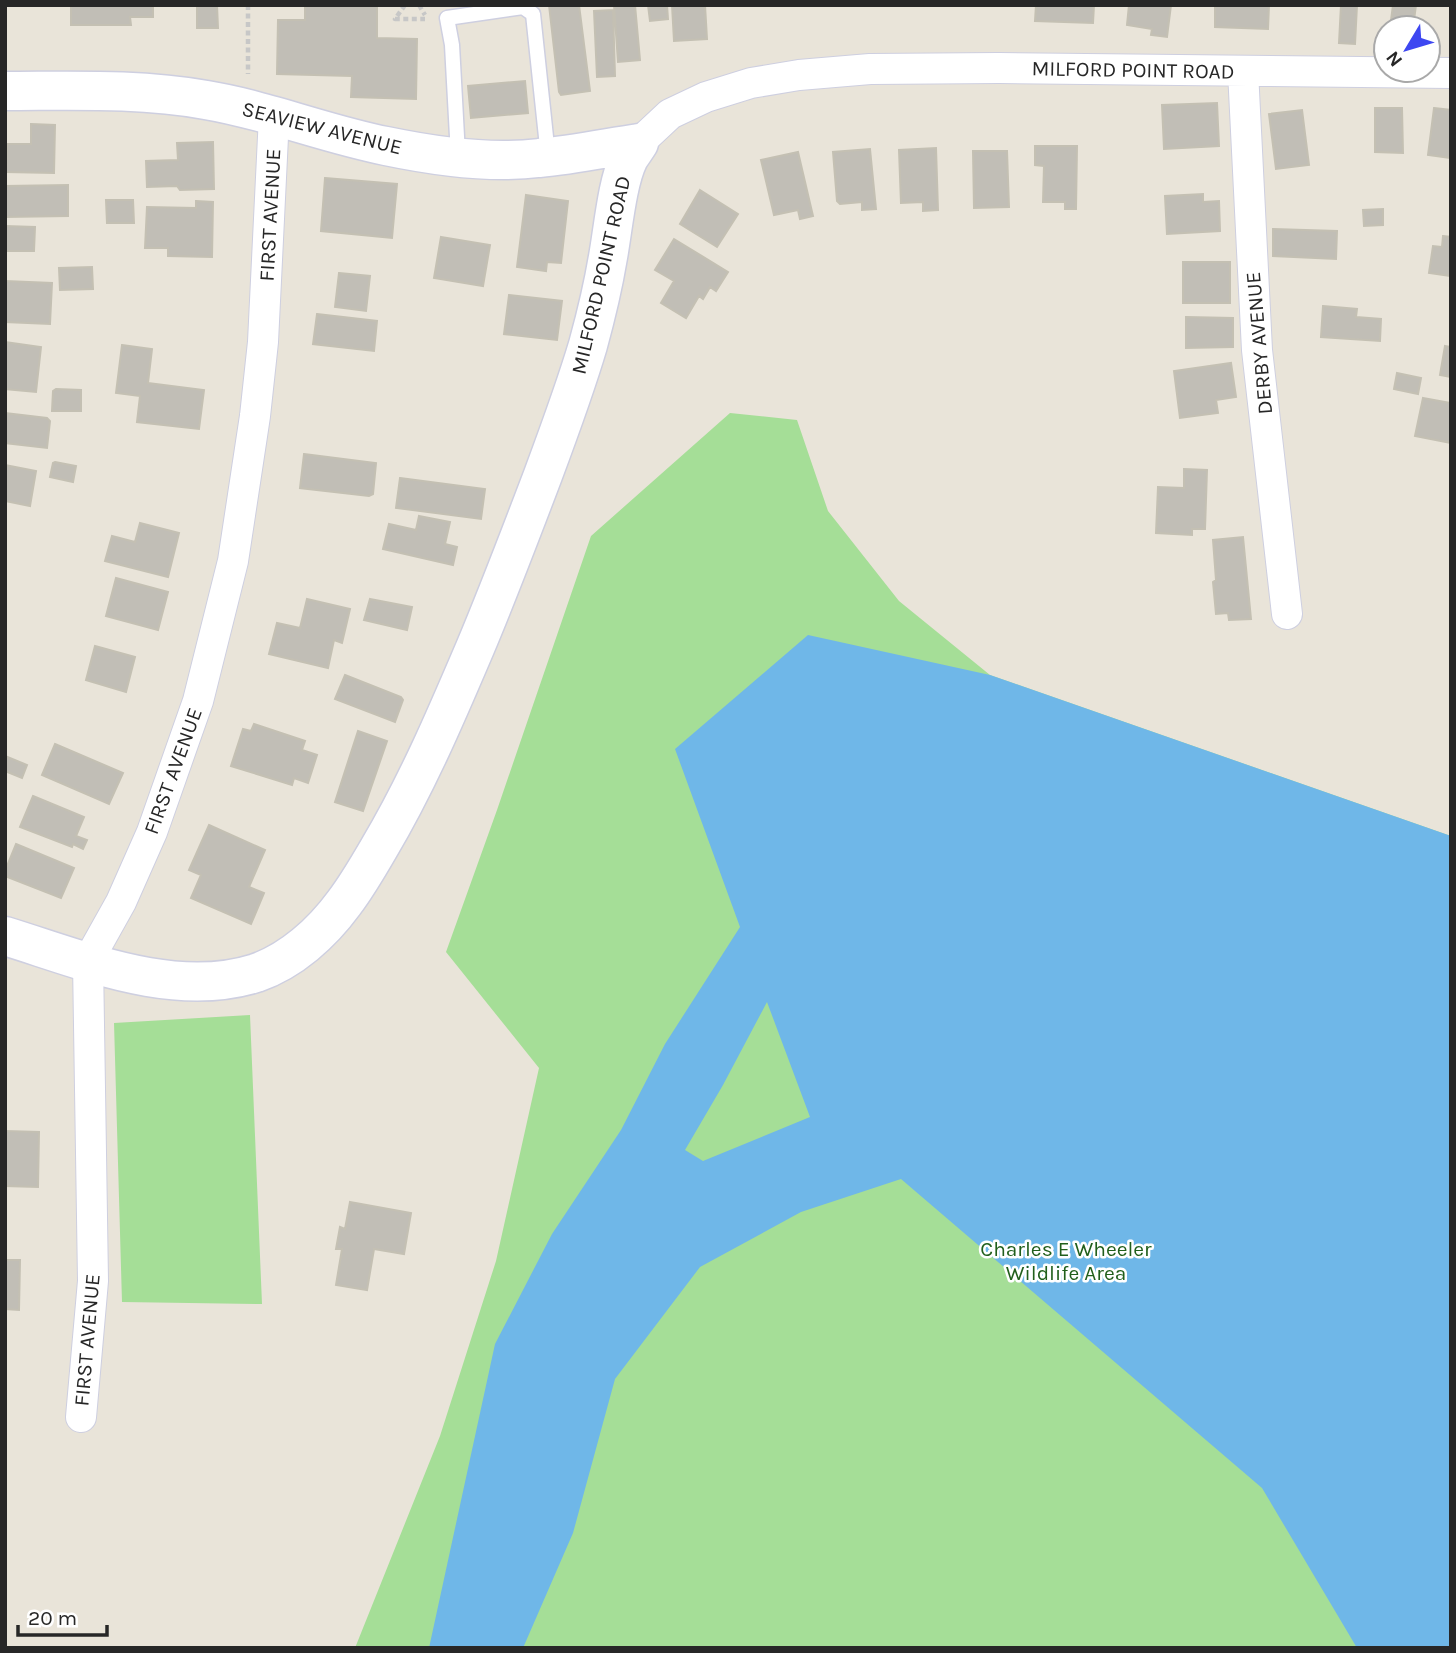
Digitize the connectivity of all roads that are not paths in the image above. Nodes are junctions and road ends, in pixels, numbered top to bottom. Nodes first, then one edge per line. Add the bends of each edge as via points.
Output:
1 (1243, 71) junction
2 (1451, 73) edge
3 (5, 91) edge
4 (274, 116) junction
5 (639, 143) junction
6 (458, 156) junction
7 (548, 157) junction
8 (1287, 614) dead end
9 (5, 936) edge
10 (88, 961) junction
11 (81, 1417) dead end

1 - 2 street, MILFORD POINT ROAD
1 - 5 street, MILFORD POINT ROAD via 870,69 799,75 706,97 670,114
1 - 8 street, DERBY AVENUE via 1257,350
3 - 4 street, SEAVIEW AVENUE via 164,94
4 - 6 street, SEAVIEW AVENUE via 387,146
4 - 10 street, FIRST AVENUE via 263,342 233,561 198,701 152,832
5 - 7 street, SEAVIEW AVENUE
5 - 10 street, MILFORD POINT ROAD via 628,159 621,186 587,348 506,573 437,738 358,884 311,939 254,973 190,982 148,978
6 - 7 street, SEAVIEW AVENUE via 500,160
6 - 7 lane via 447,18 523,7 533,14
9 - 10 street, MILFORD POINT ROAD
10 - 11 street, FIRST AVENUE via 93,1280

